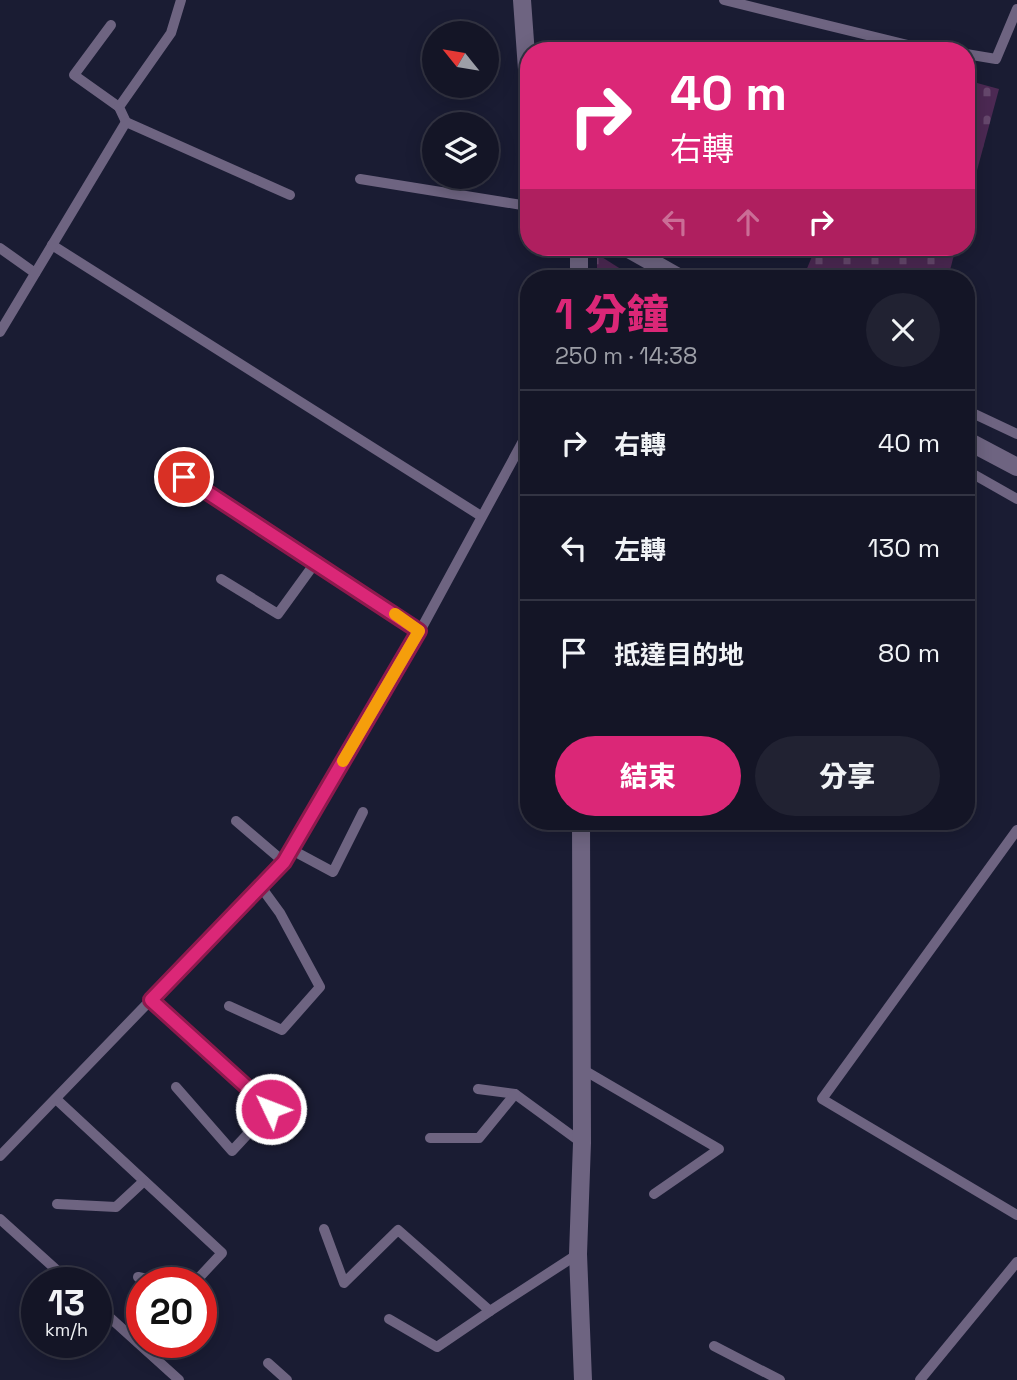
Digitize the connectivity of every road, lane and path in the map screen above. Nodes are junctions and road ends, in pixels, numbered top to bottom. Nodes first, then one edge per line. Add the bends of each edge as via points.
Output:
1 (181, 0) edge
2 (522, 0) edge
3 (724, 0) edge
4 (775, 0) edge
5 (1017, 9) edge
6 (772, 13) junction
7 (111, 24) dead end
8 (525, 42) edge
9 (895, 42) edge
10 (975, 56) edge
11 (119, 107) junction
12 (126, 122) junction
13 (360, 179) dead end
14 (290, 195) dead end
15 (520, 205) edge
16 (52, 245) junction
17 (0, 248) edge
18 (641, 256) edge
19 (666, 270) edge
20 (35, 273) junction
21 (0, 332) edge
22 (975, 414) edge
23 (1017, 434) edge
24 (975, 445) edge
25 (520, 446) edge
26 (1017, 467) edge
27 (975, 475) edge
28 (184, 477) dead end
29 (1017, 499) edge
30 (481, 516) junction
31 (315, 563) junction
32 (221, 579) dead end
33 (419, 631) junction
34 (363, 812) dead end
35 (236, 821) dead end
36 (581, 830) edge
37 (1017, 830) edge
38 (292, 850) junction
39 (284, 862) junction
40 (261, 887) junction
41 (151, 1000) junction
42 (229, 1006) dead end
43 (582, 1069) junction
44 (176, 1087) dead end
45 (478, 1089) dead end
46 (515, 1094) junction
47 (55, 1099) junction
48 (271, 1109) junction
49 (293, 1130) dead end
50 (430, 1138) dead end
51 (582, 1143) junction
52 (0, 1156) edge
53 (144, 1181) junction
54 (654, 1194) dead end
55 (57, 1204) dead end
56 (1017, 1215) edge
57 (0, 1219) edge
58 (324, 1229) dead end
59 (579, 1254) junction
60 (1017, 1262) edge
61 (53, 1267) edge
62 (209, 1267) edge
63 (490, 1311) junction
64 (112, 1319) edge
65 (389, 1319) dead end
66 (714, 1346) dead end
67 (268, 1363) dead end
68 (179, 1380) edge
69 (287, 1380) edge
70 (583, 1380) edge
71 (780, 1380) edge
72 (920, 1380) edge

1 - 11 lane via 171,33
2 - 8 street
3 - 6 lane
4 - 6 lane
5 - 10 lane via 996,59
6 - 9 lane
7 - 11 lane via 74,75
11 - 12 lane
12 - 14 lane
12 - 16 lane
13 - 15 lane
16 - 20 lane
16 - 30 lane
17 - 20 lane
18 - 19 street
20 - 21 lane
22 - 23 lane
24 - 26 street
25 - 30 lane
27 - 29 lane
28 - 31 lane
30 - 33 lane
31 - 32 lane via 278,614
31 - 33 lane
33 - 38 lane
34 - 38 lane via 333,872
35 - 39 lane
36 - 43 street
37 - 56 lane via 822,1100
38 - 39 lane
39 - 40 lane
40 - 41 lane
40 - 42 lane via 320,987 282,1030
41 - 47 lane
41 - 48 lane
43 - 51 street
43 - 54 lane via 719,1149
44 - 48 lane via 232,1151
45 - 46 lane
46 - 50 lane via 479,1138
46 - 51 lane
47 - 52 lane
47 - 53 lane
48 - 49 lane
51 - 59 street
53 - 55 lane via 116,1207
53 - 62 lane via 222,1253
57 - 61 lane
58 - 63 lane via 344,1283 398,1230
59 - 63 lane
59 - 70 street
60 - 72 lane
63 - 65 lane via 437,1347
64 - 68 lane
66 - 71 lane
67 - 69 lane

